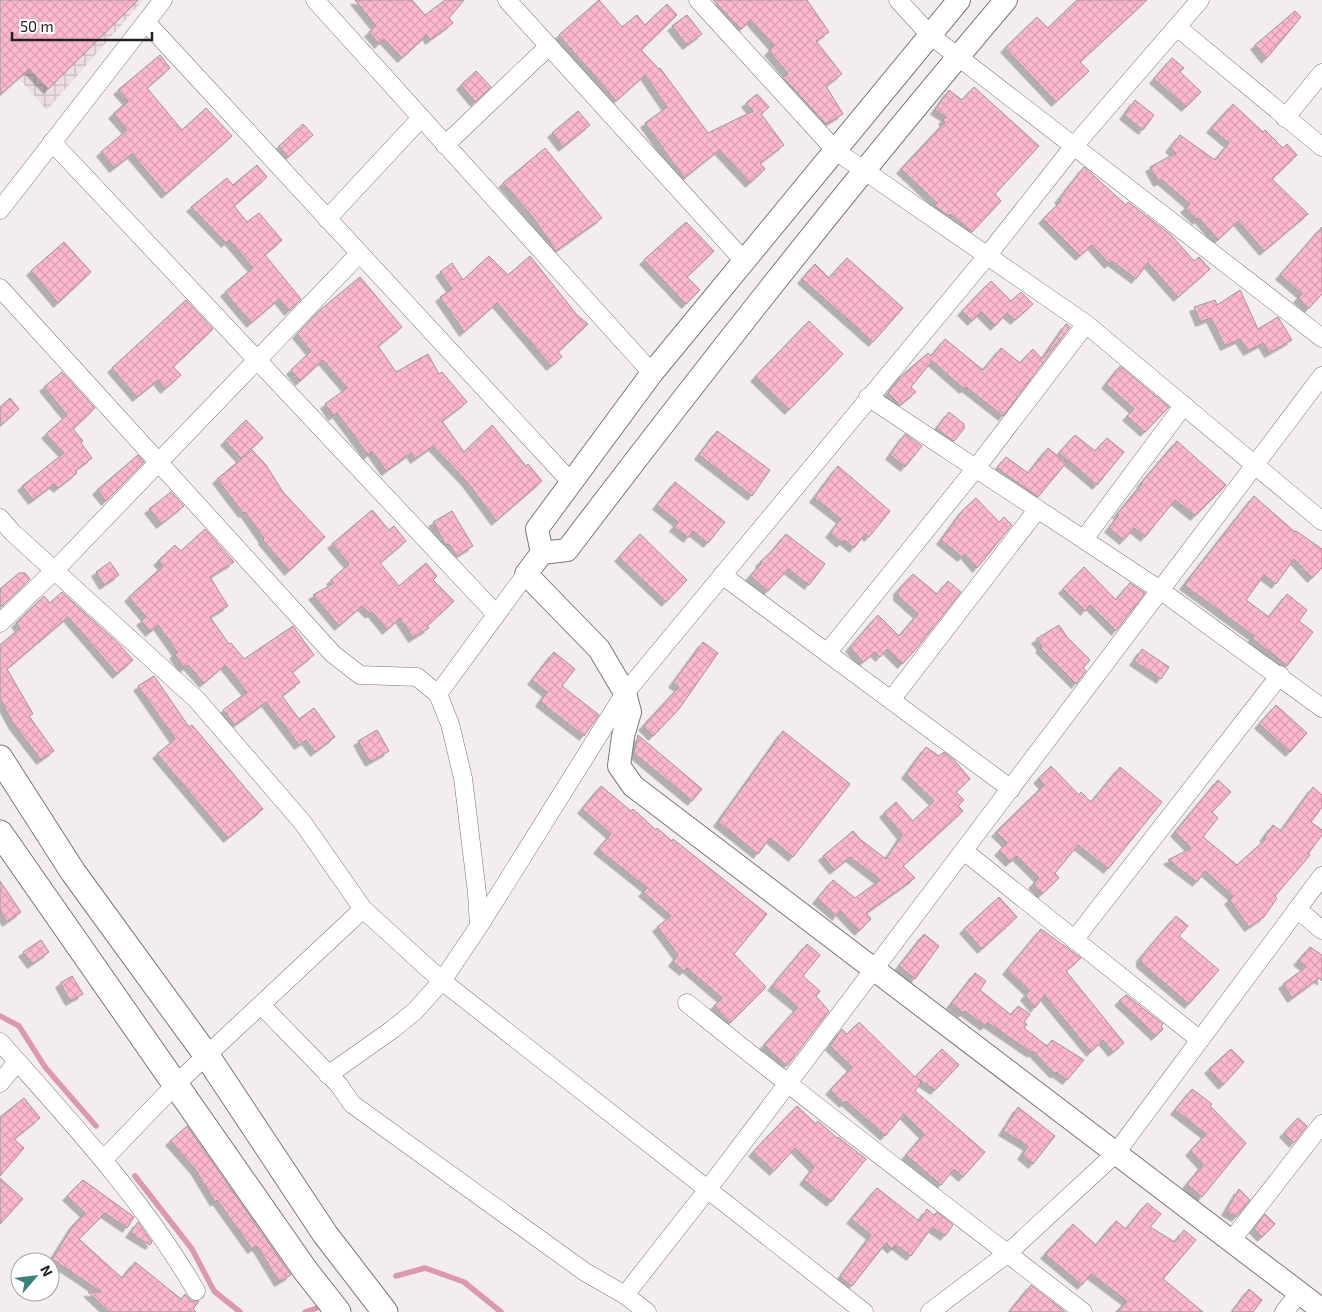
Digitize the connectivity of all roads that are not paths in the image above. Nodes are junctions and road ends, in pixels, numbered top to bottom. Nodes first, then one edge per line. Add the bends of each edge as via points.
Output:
1 (163, 0) edge
2 (315, 0) edge
3 (507, 0) edge
4 (698, 0) edge
5 (898, 0) edge
6 (959, 0) edge
7 (1006, 0) edge
8 (1200, 0) edge
9 (146, 22) junction
10 (1177, 27) junction
11 (930, 35) junction
12 (549, 46) junction
13 (958, 57) junction
14 (1322, 74) edge
15 (420, 118) junction
16 (1285, 118) junction
17 (52, 142) junction
18 (445, 145) junction
19 (1322, 147) edge
20 (1074, 148) junction
21 (836, 151) junction
22 (863, 171) junction
23 (0, 210) edge
24 (327, 219) junction
25 (360, 254) junction
26 (987, 256) junction
27 (744, 262) junction
28 (0, 288) edge
29 (1086, 324) junction
30 (1322, 338) edge
31 (257, 360) junction
32 (652, 373) junction
33 (1322, 376) edge
34 (868, 397) junction
35 (1184, 405) junction
36 (158, 462) junction
37 (1254, 463) junction
38 (976, 468) junction
39 (570, 481) junction
40 (1037, 510) junction
41 (0, 518) edge
42 (1322, 521) edge
43 (1084, 539) junction
44 (542, 553) junction
45 (55, 570) junction
46 (526, 574) junction
47 (722, 575) junction
48 (1160, 590) junction
49 (496, 614) junction
50 (0, 623) edge
51 (827, 653) junction
52 (1280, 675) junction
53 (625, 693) junction
54 (438, 694) junction
55 (891, 700) junction
56 (1322, 708) edge
57 (0, 758) edge
58 (1011, 789) junction
59 (0, 834) edge
60 (964, 851) junction
61 (1322, 876) edge
62 (1297, 909) junction
63 (363, 910) junction
64 (479, 926) junction
65 (1322, 930) edge
66 (1074, 940) junction
67 (874, 970) junction
68 (442, 981) junction
69 (687, 1003) dead end
70 (261, 1005) junction
71 (1200, 1040) junction
72 (0, 1042) edge
73 (207, 1056) junction
74 (17, 1062) junction
75 (328, 1075) junction
76 (0, 1083) edge
77 (176, 1084) junction
78 (787, 1085) junction
79 (1322, 1124) edge
80 (1115, 1154) junction
81 (104, 1159) junction
82 (708, 1190) junction
83 (1231, 1241) junction
84 (1008, 1253) junction
85 (196, 1291) dead end
86 (1299, 1292) junction
87 (625, 1295) junction
88 (1322, 1310) edge
89 (338, 1312) edge
90 (386, 1312) edge
91 (647, 1312) edge
92 (864, 1312) edge
93 (930, 1312) edge
94 (1084, 1312) edge
95 (1284, 1312) edge

1 - 9 street
2 - 15 street
3 - 12 street
4 - 21 street
5 - 11 street
6 - 11 street
7 - 13 street
8 - 10 street
9 - 17 street
9 - 24 street
10 - 16 street
10 - 20 street
11 - 13 street
11 - 21 street
12 - 18 street
12 - 27 street
13 - 20 street
13 - 22 street
14 - 16 street
15 - 18 street
15 - 24 street
16 - 19 street
17 - 23 street
17 - 31 street
18 - 32 street
20 - 26 street
20 - 30 street
21 - 22 street
21 - 27 street
22 - 26 street
22 - 44 street via 567,550
24 - 25 street
25 - 31 street
25 - 39 street
26 - 29 street
26 - 34 street
27 - 32 street
28 - 36 street
29 - 35 street
29 - 38 street
31 - 36 street
31 - 49 street
32 - 39 street
33 - 37 street
34 - 38 street
34 - 47 street
35 - 37 street
35 - 43 street
36 - 45 street
36 - 54 street via 333,654 360,675 417,678
37 - 42 street
37 - 48 street
38 - 40 street
38 - 51 street
39 - 44 street via 537,529
40 - 43 street
40 - 55 street
41 - 45 street
43 - 48 street
44 - 46 street
45 - 50 street
45 - 63 street via 196,700 303,823
46 - 49 street
46 - 53 street via 599,649
47 - 51 street
47 - 53 street
48 - 52 street
48 - 58 street
49 - 54 street
51 - 55 street
52 - 56 street
52 - 66 street
53 - 64 street
53 - 67 street via 630,712 619,766 633,786
54 - 64 street via 450,724 463,778 478,893
55 - 58 street
57 - 73 main road via 73,872
58 - 60 street
59 - 77 main road
60 - 66 street
60 - 67 street
61 - 62 street
62 - 65 street
62 - 71 street
63 - 68 street
63 - 70 street
64 - 68 street
66 - 71 street
67 - 78 street
67 - 80 street
68 - 75 street via 415,1011
68 - 82 street
69 - 78 street
70 - 73 street
70 - 75 street
71 - 80 street
72 - 74 street
73 - 77 street
73 - 90 main road via 325,1234
74 - 76 street
74 - 81 street
75 - 87 street via 352,1104 585,1272
77 - 81 street
77 - 89 main road via 305,1270
78 - 82 street
78 - 84 street
79 - 83 street
80 - 83 street
80 - 84 street
81 - 85 street via 174,1254
82 - 87 street
82 - 92 street
83 - 86 street
84 - 93 street
84 - 94 street
86 - 88 street
86 - 95 street
87 - 91 street

